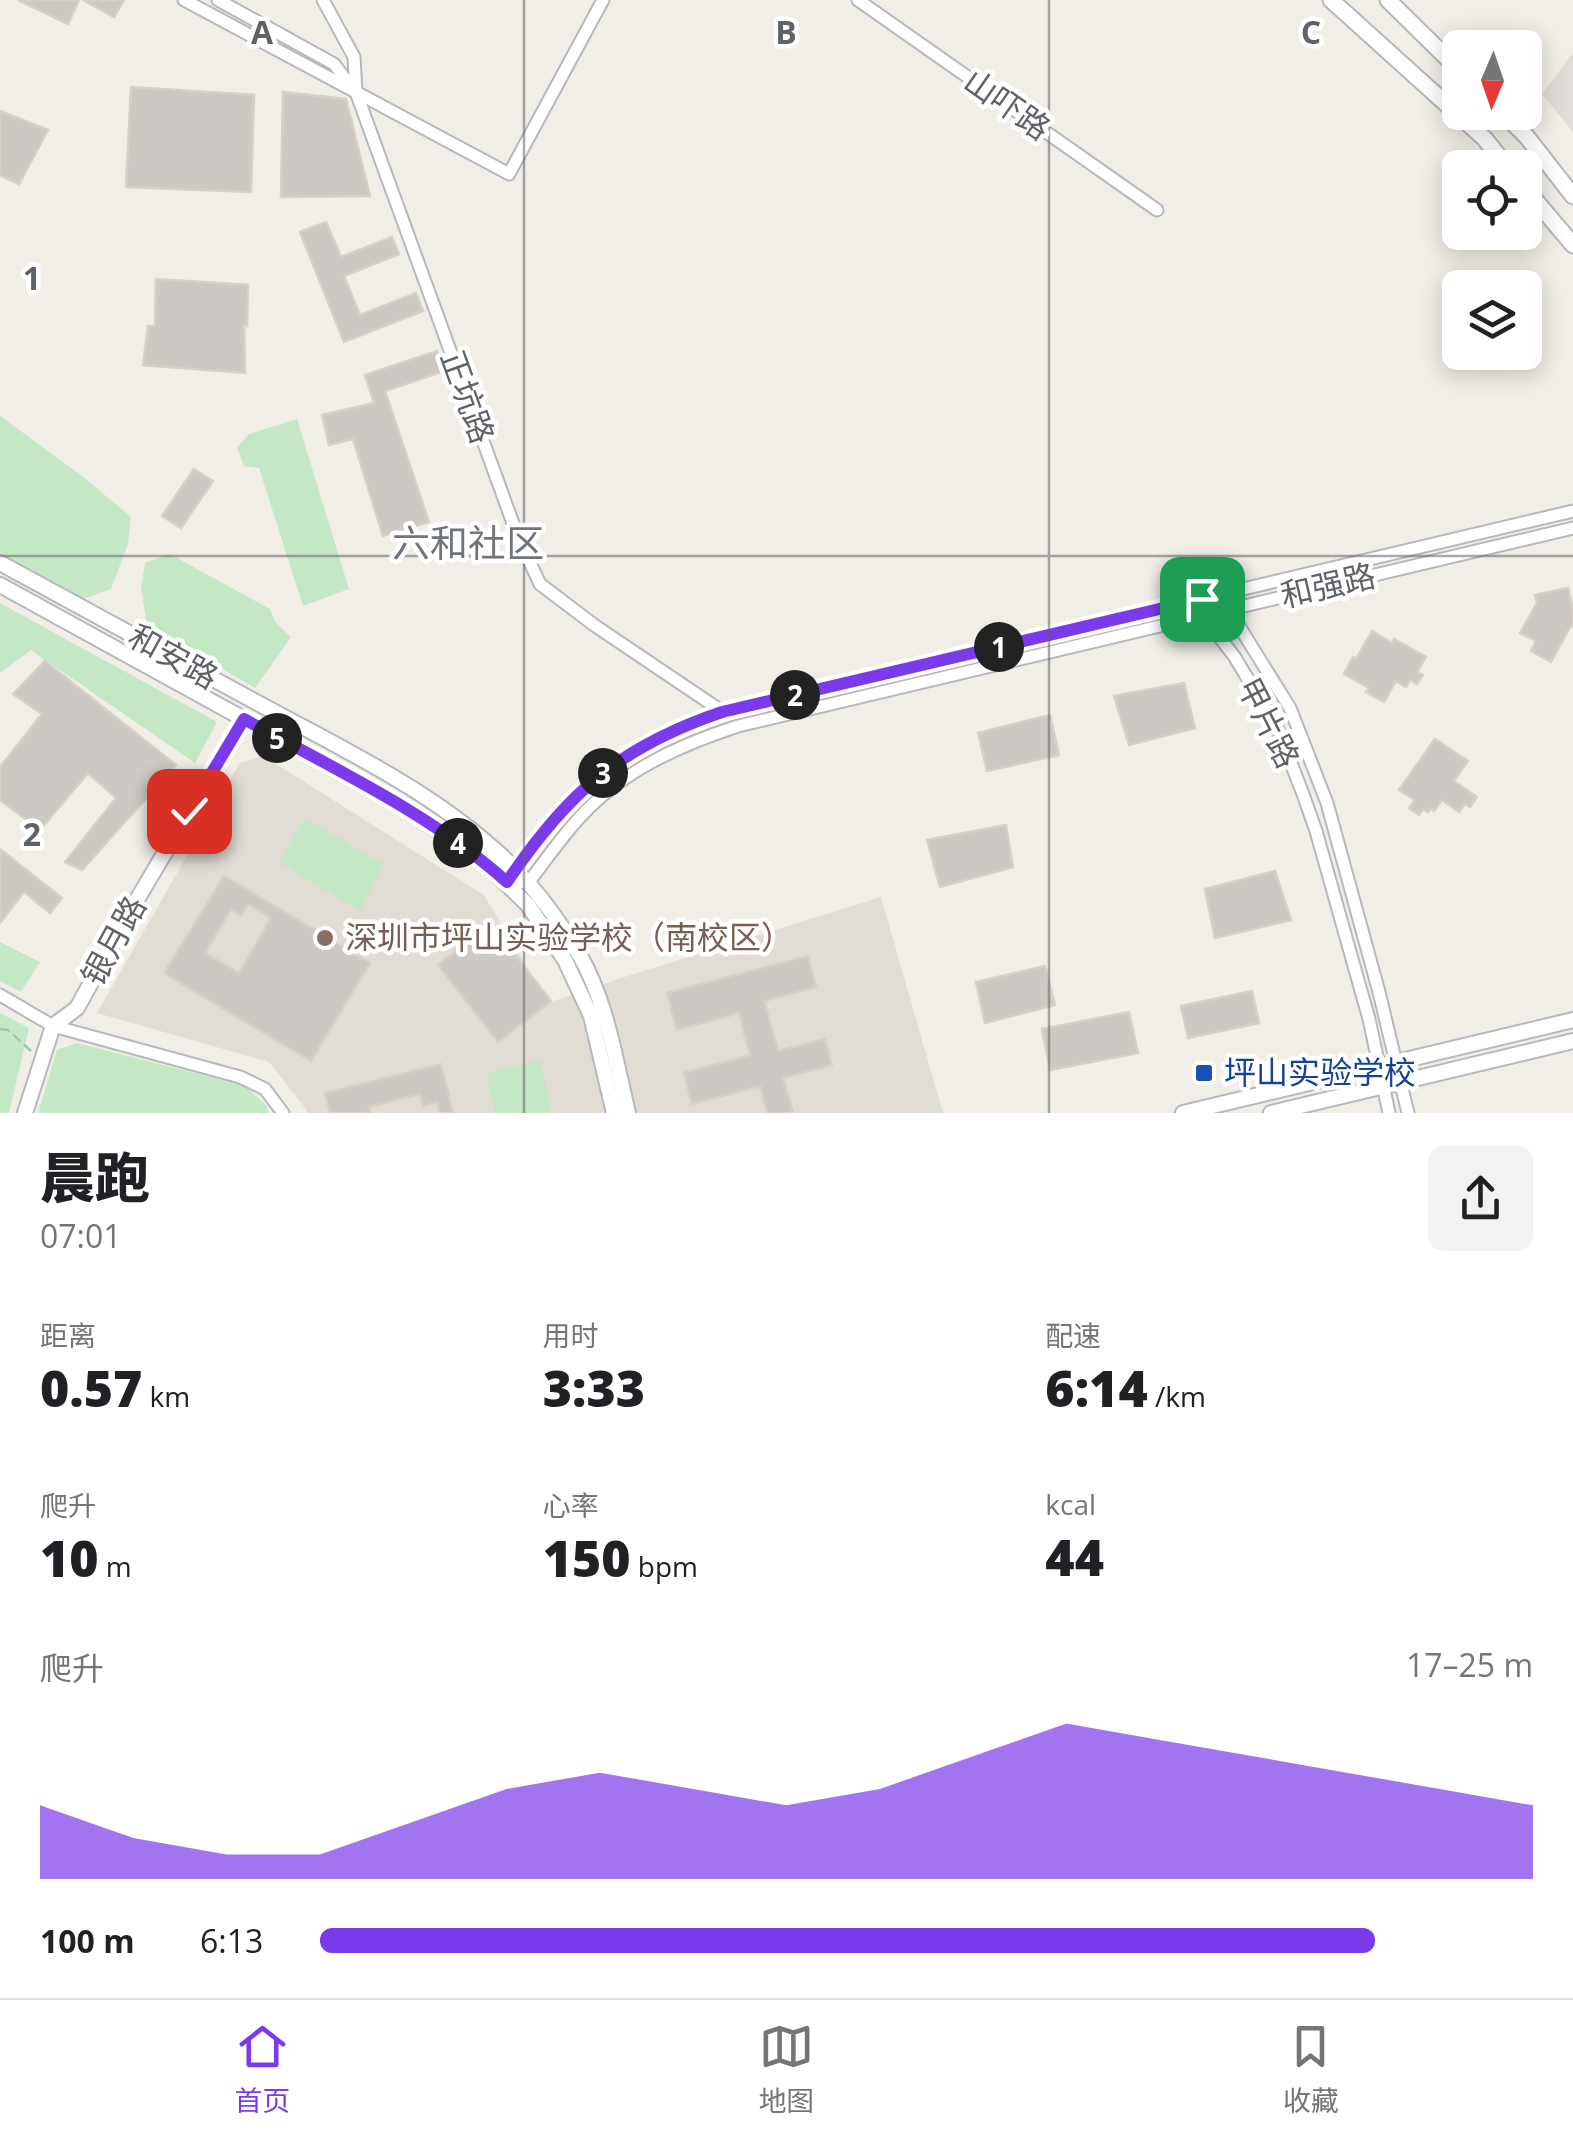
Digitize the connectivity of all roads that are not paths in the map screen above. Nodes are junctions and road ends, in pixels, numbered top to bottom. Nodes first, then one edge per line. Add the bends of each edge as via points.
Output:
1 (184, 0) edge
2 (218, 0) edge
3 (323, 0) edge
4 (603, 0) edge
5 (858, 0) edge
6 (1331, 0) edge
7 (1388, 0) edge
8 (1442, 53) edge
9 (356, 92) junction
10 (1520, 130) edge
11 (1493, 150) edge
12 (1573, 196) edge
13 (1542, 208) edge
14 (1156, 210) dead end
15 (1573, 245) edge
16 (1573, 511) edge
17 (1573, 528) edge
18 (0, 563) edge
19 (0, 585) edge
20 (1202, 599) junction
21 (1229, 610) junction
22 (1202, 616) junction
23 (722, 712) junction
24 (244, 719) junction
25 (478, 836) junction
26 (468, 850) junction
27 (511, 876) junction
28 (528, 883) junction
29 (0, 995) edge
30 (1573, 1020) edge
31 (52, 1026) junction
32 (1573, 1041) edge
33 (1396, 1062) junction
34 (1380, 1066) junction
35 (1401, 1082) junction
36 (1382, 1086) junction
37 (25, 1113) edge
38 (282, 1113) edge
39 (614, 1113) edge
40 (628, 1113) edge
41 (1183, 1113) edge
42 (1271, 1113) edge
43 (1389, 1113) edge
44 (1408, 1113) edge

1 - 9 street
2 - 9 street via 334,64
3 - 9 street, 正坑路 via 354,56
4 - 9 street via 509,174
5 - 14 street, 山吓路
6 - 11 main road
7 - 8 main road
9 - 23 street, 正坑路 via 540,584
10 - 12 main road
13 - 15 main road
16 - 20 street, 和强路
17 - 21 street, 和强路
18 - 25 street, 和安路 via 353,755
19 - 24 street, 和安路
20 - 21 street
20 - 22 street
20 - 23 street, 和强路
21 - 22 street, 和强路
21 - 33 street, 甲片路 via 1290,708 1327,804
22 - 28 street, 和强路 via 694,740 602,796
22 - 34 street, 甲片路 via 1276,726 1316,831
23 - 27 street, 和强路 via 661,736 599,775 568,802
24 - 26 street, 和安路
24 - 31 street, 银月路 via 76,1008
25 - 26 street
25 - 27 street, 和安路
26 - 27 street, 和安路
27 - 28 street, 和安路
27 - 39 street, 和安路 via 591,1016
28 - 40 street, 和安路 via 591,976
29 - 31 street
30 - 33 street
31 - 37 street, 银月路
31 - 38 street via 240,1076 265,1090
32 - 35 street
33 - 34 street
33 - 35 street, 甲片路
34 - 36 street, 甲片路
34 - 41 street
35 - 36 street
35 - 44 street, 甲片路
36 - 42 street
36 - 43 street, 甲片路

